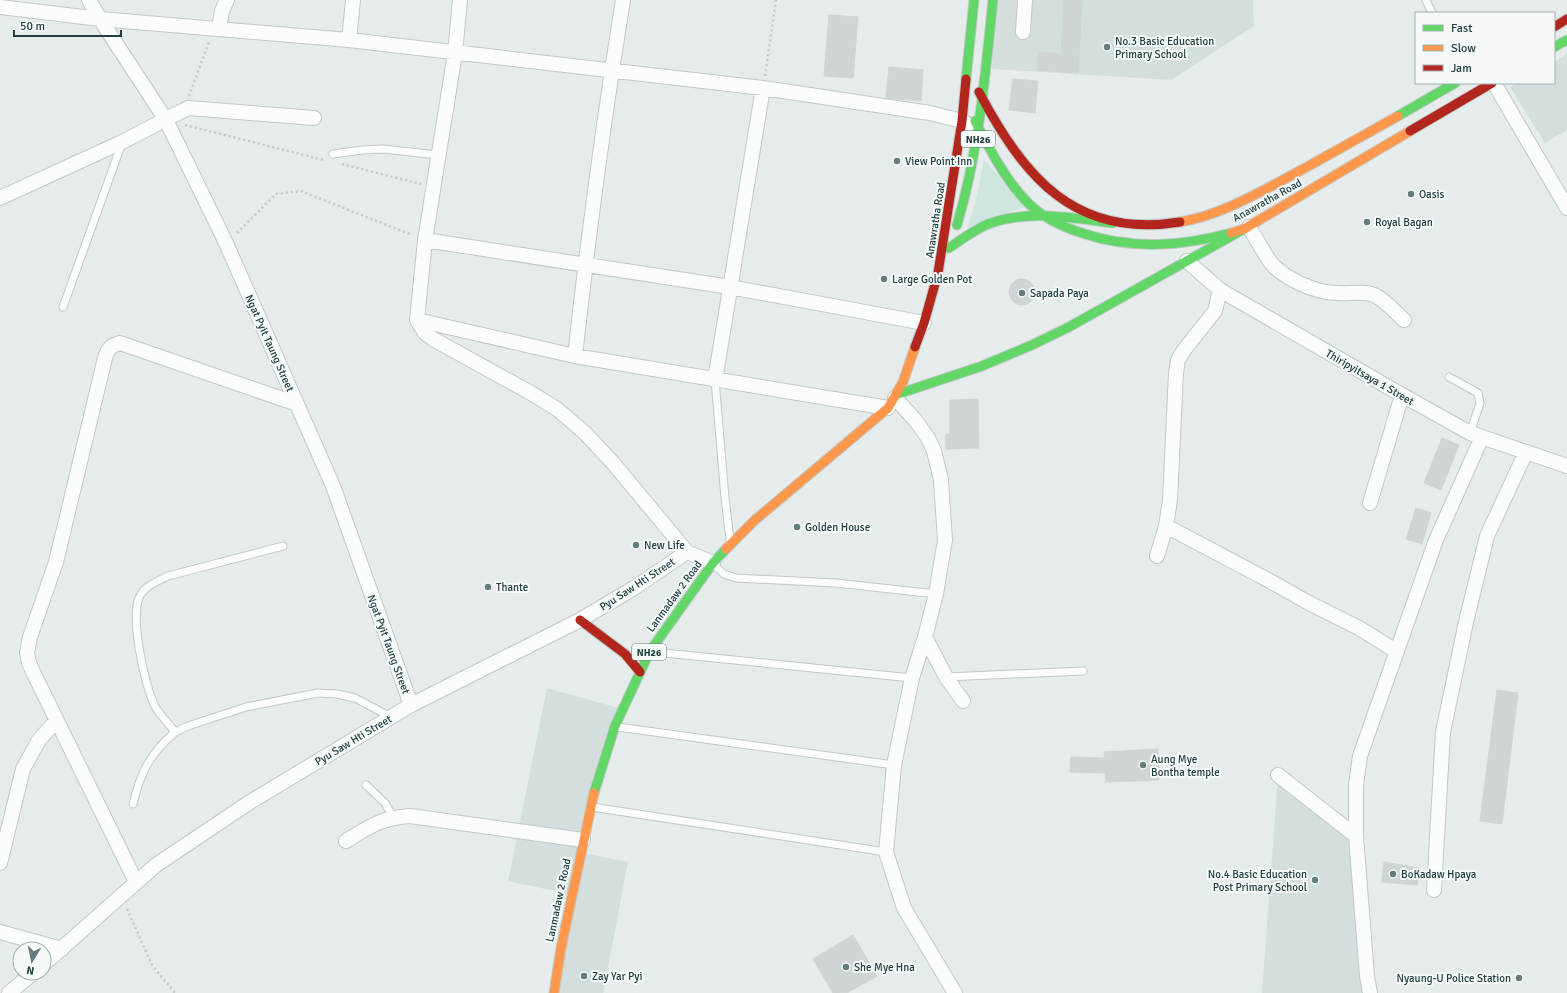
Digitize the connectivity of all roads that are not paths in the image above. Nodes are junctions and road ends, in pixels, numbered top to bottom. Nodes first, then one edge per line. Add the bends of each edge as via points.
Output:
1 (89, 0) edge
2 (227, 0) edge
3 (353, 0) edge
4 (460, 0) edge
5 (623, 0) edge
6 (974, 0) edge
7 (993, 0) edge
8 (1025, 0) edge
9 (1426, 0) edge
10 (0, 7) edge
11 (1432, 12) edge
12 (100, 19) junction
13 (1567, 19) edge
14 (1555, 26) edge
15 (217, 29) junction
16 (1023, 32) dead end
17 (348, 40) junction
18 (1567, 40) edge
19 (1555, 46) edge
20 (455, 53) junction
21 (967, 68) junction
22 (612, 71) junction
23 (1453, 84) edge
24 (1491, 84) edge
25 (1494, 84) edge
26 (763, 88) junction
27 (964, 95) junction
28 (983, 100) junction
29 (314, 118) dead end
30 (166, 120) junction
31 (962, 121) junction
32 (980, 131) junction
33 (122, 142) junction
34 (333, 154) dead end
35 (438, 155) junction
36 (3, 194) edge
37 (1567, 208) edge
38 (1044, 216) junction
39 (1113, 222) junction
40 (1247, 228) junction
41 (425, 240) junction
42 (949, 248) junction
43 (1187, 262) junction
44 (585, 265) junction
45 (938, 273) junction
46 (730, 287) junction
47 (1220, 290) junction
48 (63, 307) dead end
49 (417, 320) junction
50 (1404, 320) dead end
51 (924, 323) junction
52 (576, 356) junction
53 (1449, 377) dead end
54 (714, 380) junction
55 (1402, 395) junction
56 (894, 400) junction
57 (297, 404) junction
58 (1476, 435) junction
59 (1526, 452) junction
60 (1567, 466) edge
61 (1370, 504) dead end
62 (1166, 526) junction
63 (731, 543) junction
64 (283, 546) dead end
65 (687, 552) junction
66 (1157, 556) dead end
67 (713, 563) junction
68 (936, 594) junction
69 (580, 620) junction
70 (925, 637) junction
71 (650, 651) junction
72 (1396, 651) junction
73 (640, 672) junction
74 (1083, 672) dead end
75 (946, 677) junction
76 (912, 678) junction
77 (963, 701) dead end
78 (411, 705) junction
79 (391, 717) junction
80 (56, 721) junction
81 (615, 726) junction
82 (175, 732) junction
83 (894, 765) junction
84 (1278, 775) dead end
85 (366, 785) dead end
86 (133, 804) dead end
87 (590, 807) junction
88 (393, 817) junction
89 (1356, 836) junction
90 (583, 840) junction
91 (346, 841) dead end
92 (886, 852) junction
93 (0, 863) edge
94 (136, 882) junction
95 (1434, 890) dead end
96 (0, 932) edge
97 (62, 949) junction
98 (52, 957) edge
99 (24, 981) edge
100 (10, 993) edge
101 (554, 993) edge
102 (955, 993) edge
103 (1370, 993) edge

1 - 12 street, Ngat Pyit Taung Street
2 - 15 street
3 - 17 street
4 - 20 street
5 - 22 street
6 - 21 main road, Anawratha Road / NH26
7 - 28 main road, Anawratha Road / NH26
8 - 16 street
9 - 11 lane
10 - 12 street
12 - 15 street
12 - 30 street, Ngat Pyit Taung Street
13 - 14 main road
15 - 17 street
17 - 20 street
18 - 19 main road
20 - 22 street
20 - 35 street
21 - 27 main road, Anawratha Road / NH26
21 - 28 main road, Anawratha Road
22 - 26 street
22 - 44 street
23 - 39 main road, Anawratha Road via 1241,202 1198,218 1168,224 1139,225
24 - 40 main road, Anawratha Road via 1466,94
25 - 37 street
26 - 31 street via 930,113
26 - 46 street
27 - 31 main road, Anawratha Road / NH26
27 - 32 main road, Anawratha Road
28 - 32 main road, Anawratha Road / NH26
28 - 39 main road, Anawratha Road via 1020,159 1053,192 1093,217
29 - 30 street via 188,108
30 - 33 street
30 - 57 street, Ngat Pyit Taung Street via 226,243
31 - 32 street
31 - 45 main road, Anawratha Road / NH26
32 - 38 main road, Anawratha Road via 1013,184 1028,203
32 - 42 main road, Anawratha Road / NH26 via 966,196
33 - 36 street
33 - 48 lane
34 - 35 lane via 384,149
35 - 41 street
38 - 39 main road
38 - 40 main road, Anawratha Road via 1087,236 1126,245 1184,244
38 - 42 main road via 1011,217 992,222 971,231
40 - 43 main road
40 - 50 street via 1272,264 1292,280 1322,292 1372,294
41 - 44 street
41 - 49 street
42 - 45 main road, Anawratha Road / NH26
43 - 47 street, Thiripyitsaya 1 Street
43 - 56 main road via 1032,345
44 - 46 street
44 - 52 street
45 - 51 main road, NH26
46 - 51 street
46 - 54 street
47 - 55 street, Thiripyitsaya 1 Street
47 - 62 street via 1215,312 1178,360 1170,500
49 - 52 street
49 - 65 street via 425,333 433,339 557,409 584,432
51 - 56 main road, NH26
52 - 54 street
53 - 58 lane via 1478,393 1480,403
54 - 56 street
54 - 63 lane
55 - 58 street, Thiripyitsaya 1 Street
55 - 61 street
56 - 63 main road, Lanmadaw 2 Road / NH26
56 - 68 street via 916,421 928,438 939,473 945,540
57 - 78 street, Ngat Pyit Taung Street via 333,486
57 - 80 street via 120,343 108,349 56,562 27,653 29,663
58 - 59 street, Thiripyitsaya 1 Street
58 - 72 street
59 - 60 street, Thiripyitsaya 1 Street
59 - 95 street via 1487,536 1464,629 1443,732
62 - 66 street
62 - 72 street via 1359,628
63 - 67 main road, Lanmadaw 2 Road / NH26
64 - 82 lane via 168,576 151,584 140,595 136,610 138,646 148,687 156,707
65 - 67 street
65 - 69 street, Pyu Saw Hti Street
67 - 68 lane via 724,574 736,578 836,583
67 - 71 main road, Lanmadaw 2 Road / NH26
68 - 70 street
69 - 73 main road via 625,654
69 - 78 street, Pyu Saw Hti Street
70 - 75 street
70 - 76 street
71 - 73 main road, Lanmadaw 2 Road / NH26
71 - 76 lane
72 - 89 street via 1360,756 1356,785
73 - 81 main road, Lanmadaw 2 Road / NH26
74 - 75 lane
75 - 77 street
76 - 83 street
78 - 79 street, Pyu Saw Hti Street
79 - 82 lane via 355,698 318,693 246,707
79 - 94 street, Pyu Saw Hti Street via 250,802 156,864
80 - 93 street via 39,740 23,769
80 - 94 street
81 - 83 lane
81 - 87 main road, Lanmadaw 2 Road / NH26
82 - 86 lane via 149,758 137,785
83 - 92 street
84 - 89 street
85 - 88 lane via 385,803
87 - 90 main road, Lanmadaw 2 Road / NH26
87 - 92 lane
88 - 90 street via 410,816
88 - 91 street via 376,822
89 - 103 street
90 - 101 main road, Lanmadaw 2 Road / NH26 via 560,948
92 - 102 street via 904,908
94 - 97 street, Pyu Saw Hti Street
96 - 97 street
97 - 98 street, Pyu Saw Hti Street
99 - 100 street

